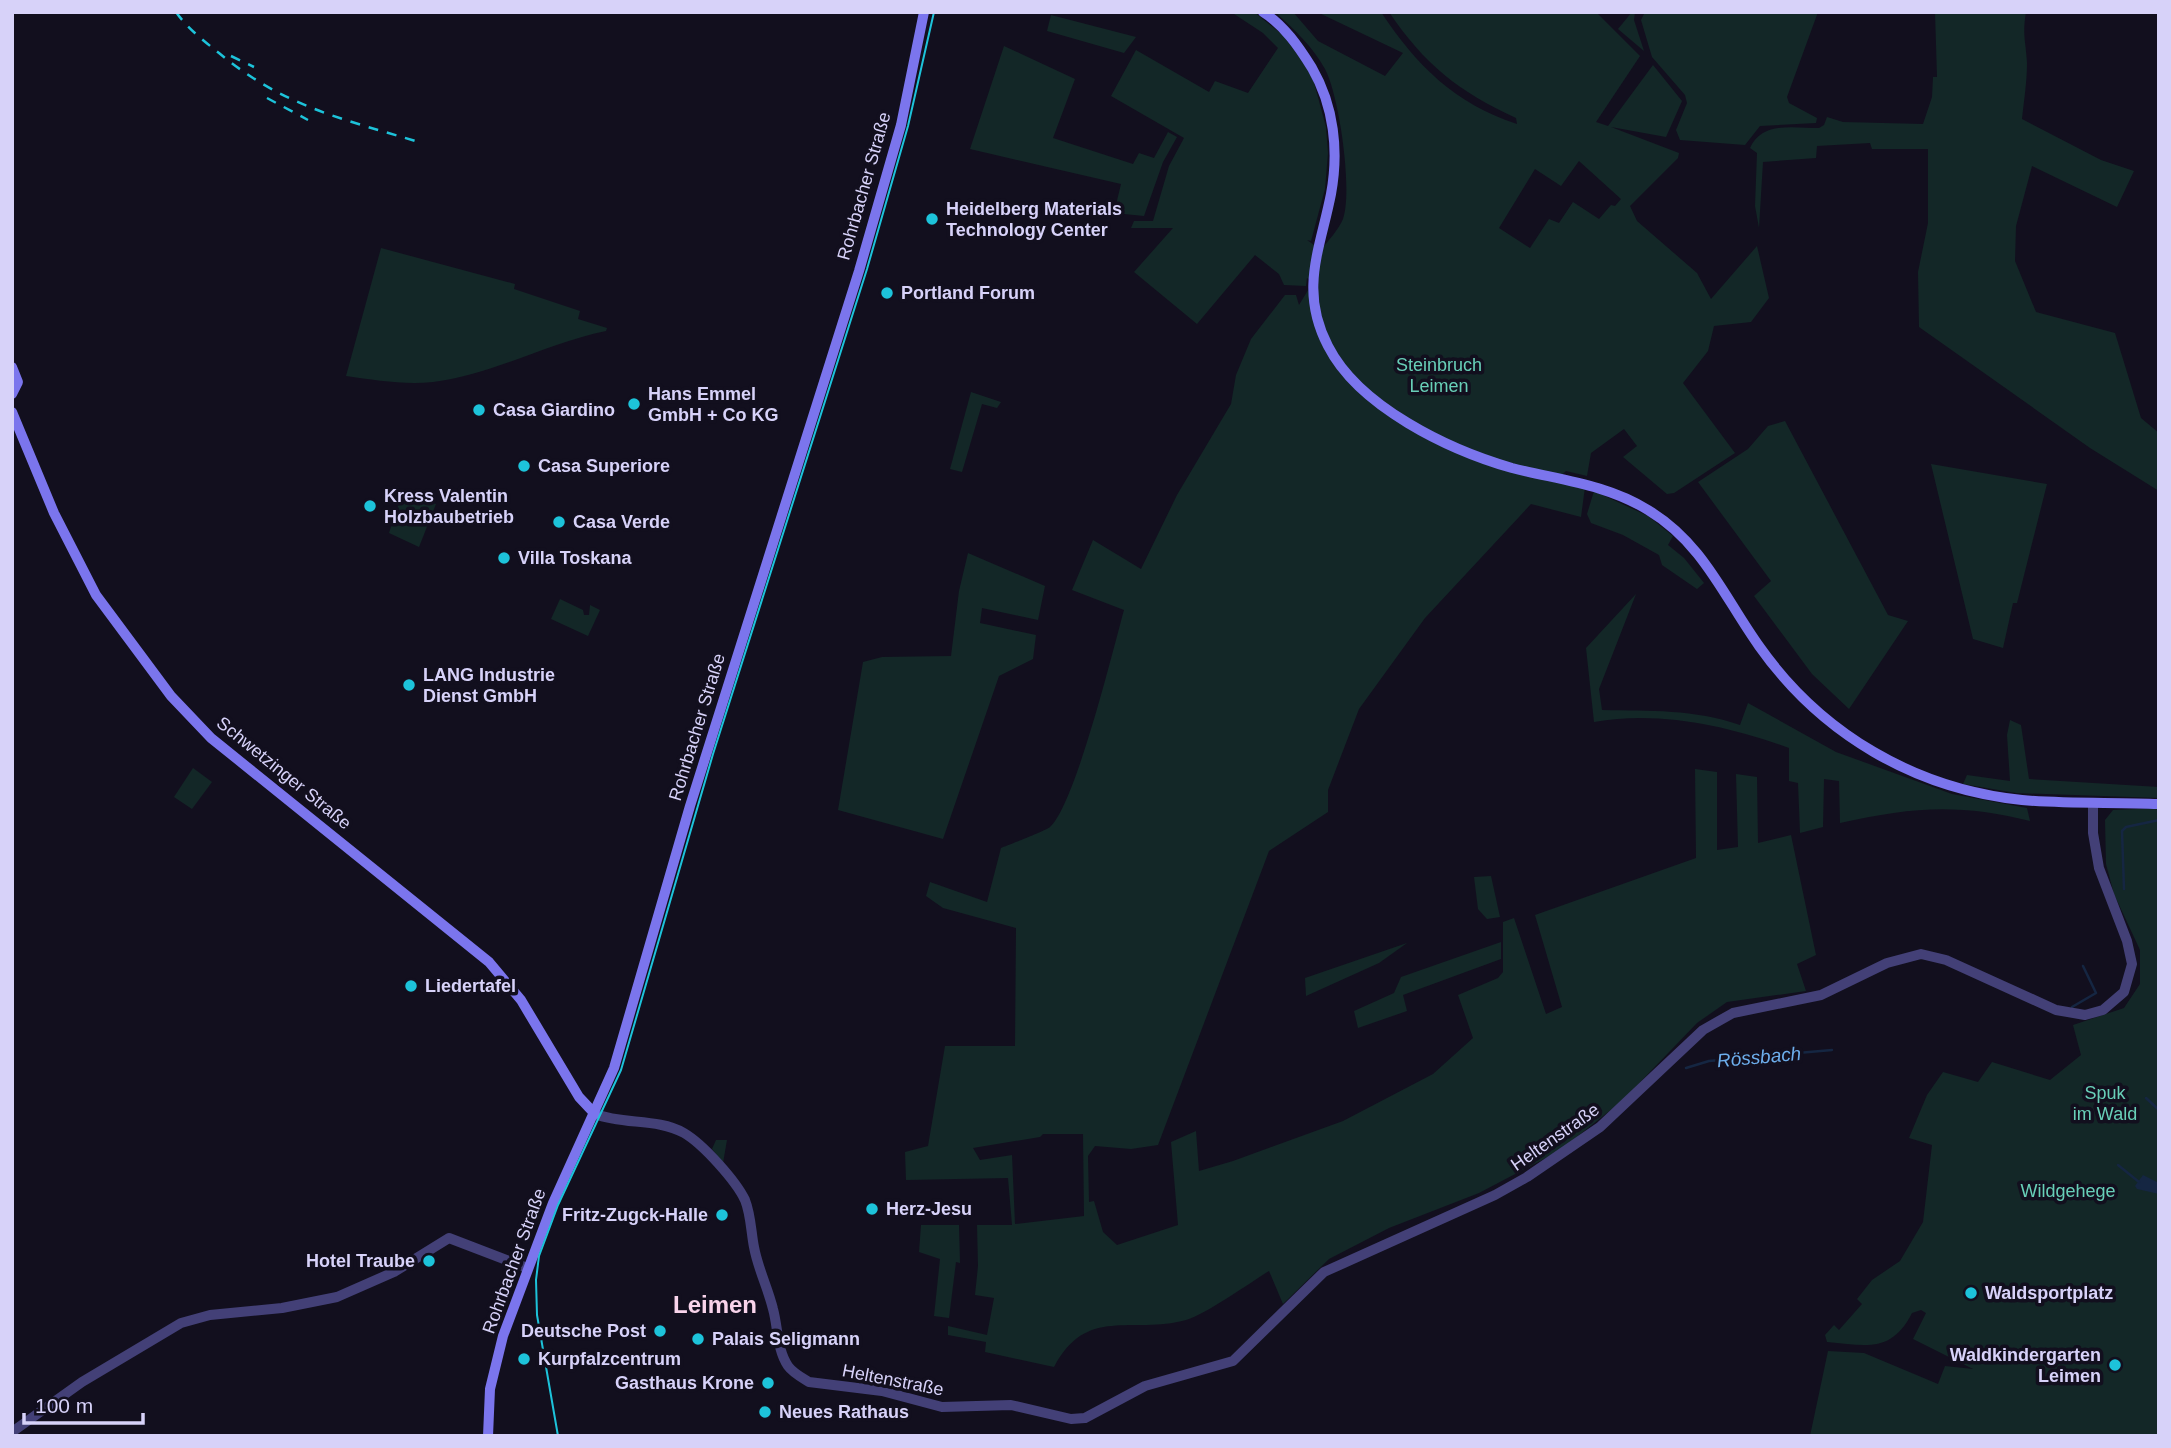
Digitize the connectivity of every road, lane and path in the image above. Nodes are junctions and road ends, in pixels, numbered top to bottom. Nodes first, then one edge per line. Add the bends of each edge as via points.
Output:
1 (1262, 12) edge
2 (923, 16) edge
3 (12, 367) edge
4 (12, 394) edge
5 (12, 412) edge
6 (2093, 803) junction
7 (2159, 804) edge
8 (595, 1114) junction
9 (527, 1268) junction
10 (12, 1432) edge
11 (488, 1436) edge

1 - 6 main road via 1306,57 1328,110 1335,163 1314,261 1313,293 1322,333 1351,378 1385,407 1429,434 1483,458 1609,491 1660,517 1704,559 1756,642 1793,688 1839,730 1875,754 1921,776 1970,791 2032,801
2 - 8 main road, Rohrbacher Straße via 901,125 859,271 694,793 614,1068
3 - 4 main road via 18,382
5 - 8 main road, Schwetzinger Straße via 74,555 110,615 165,689 211,738 489,962 521,1000 579,1097
6 - 7 main road
6 - 8 street, Heltenstraße via 2099,868 2132,964 2124,992 2103,1010 2081,1015 2056,1010 1946,960 1920,954 1887,963 1821,995 1733,1013 1703,1030 1600,1127 1527,1177 1324,1272 1233,1361 1145,1386 1085,1418 1011,1405 942,1407 882,1391 809,1382 784,1359 750,1217 737,1188 685,1133
8 - 9 main road, Rohrbacher Straße
9 - 10 street via 449,1238 394,1272 337,1297 192,1319 91,1376
9 - 11 main road, Rohrbacher Straße via 492,1378

